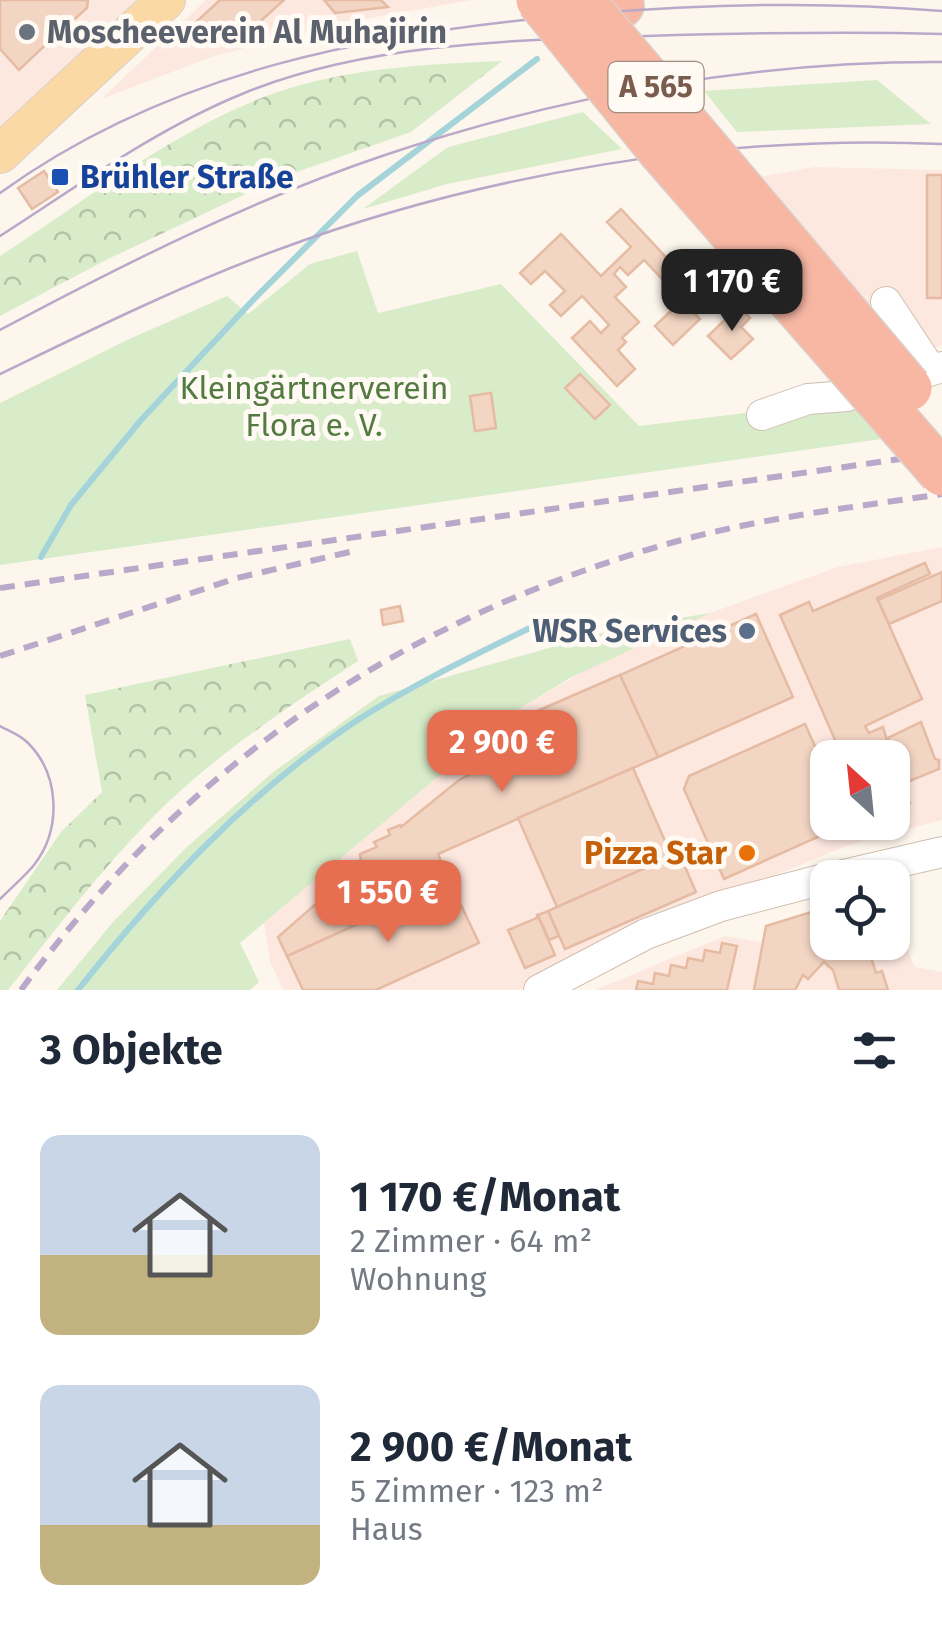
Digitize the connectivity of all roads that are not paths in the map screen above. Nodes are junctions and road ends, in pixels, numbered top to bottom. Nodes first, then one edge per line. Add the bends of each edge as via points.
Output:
1 (166, 0) edge
2 (510, 0) edge
3 (539, 0) edge
4 (581, 0) edge
5 (617, 0) edge
6 (661, 151) junction
7 (0, 154) edge
8 (730, 175) junction
9 (886, 302) dead end
10 (936, 369) edge
11 (762, 416) dead end
12 (942, 426) edge
13 (942, 473) edge
14 (942, 852) edge
15 (907, 860) edge
16 (810, 883) edge
17 (539, 990) edge

1 - 7 main road
2 - 6 highway, bridge
3 - 6 highway, A 565, bridge
4 - 8 highway, A 565, bridge
5 - 8 highway, bridge
6 - 13 highway, A 565, bridge
8 - 12 highway, A 565, bridge
9 - 10 street
10 - 11 street
14 - 15 street
16 - 17 street via 646,934

